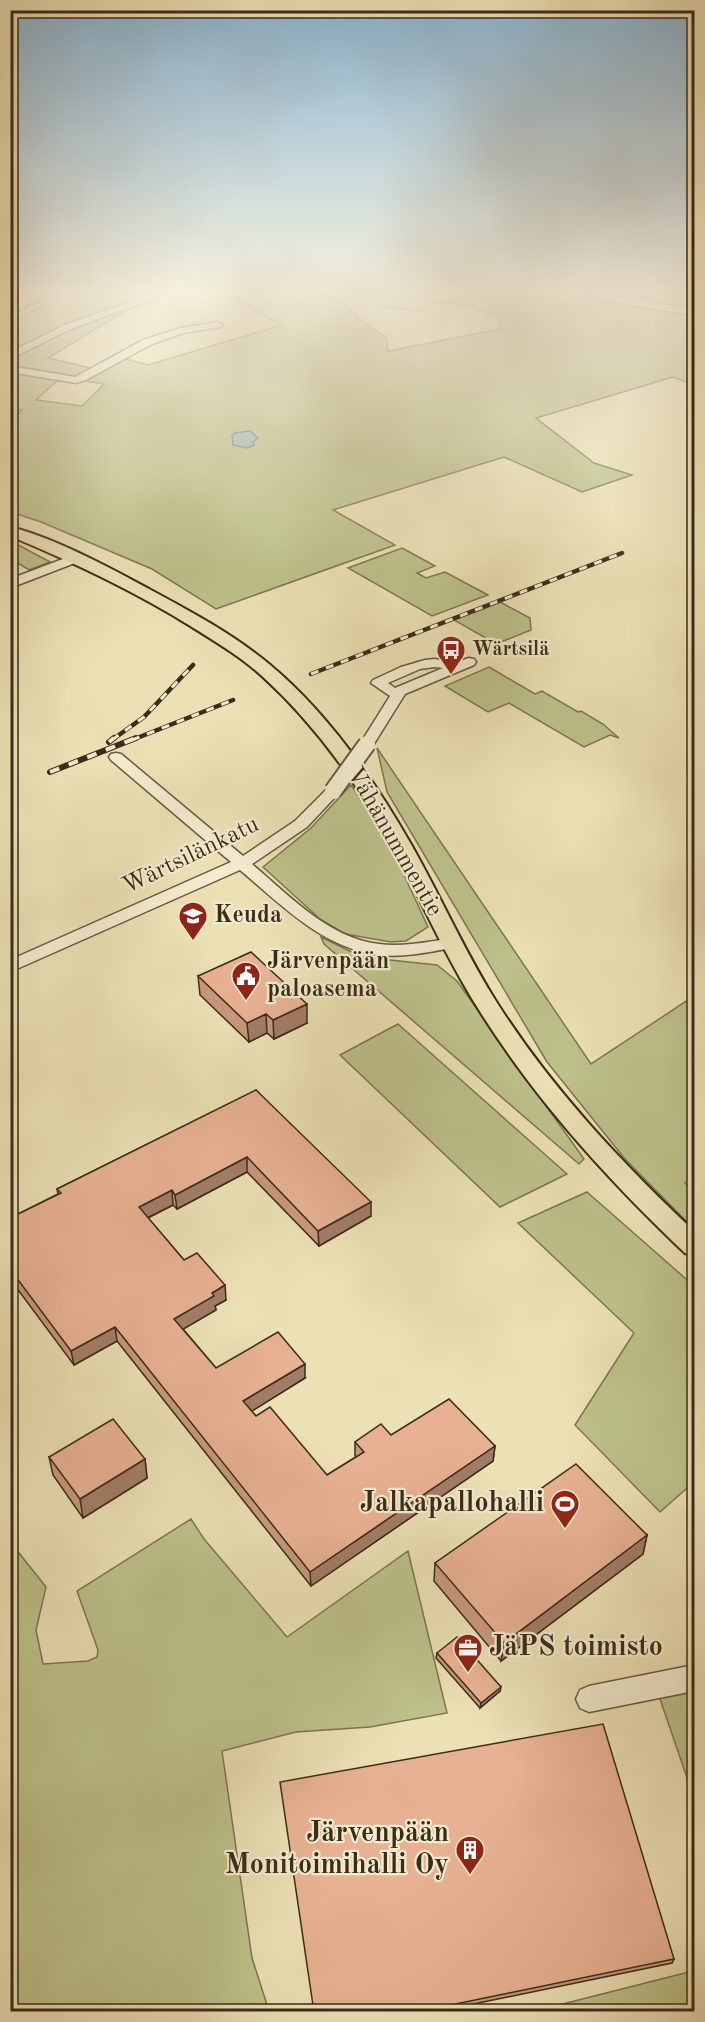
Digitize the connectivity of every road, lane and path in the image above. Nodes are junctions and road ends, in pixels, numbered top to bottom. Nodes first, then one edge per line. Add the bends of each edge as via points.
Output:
1 (10, 531) edge
2 (76, 558) junction
3 (10, 584) edge
4 (469, 662) dead end
5 (454, 668) junction
6 (397, 695) junction
7 (116, 757) dead end
8 (241, 864) junction
9 (452, 943) junction
10 (10, 967) edge
11 (694, 1246) edge
12 (694, 1678) edge
13 (589, 1699) dead end

1 - 2 main road, Vähänummentie
2 - 3 street
2 - 9 main road, Vähänummentie via 170,606 218,636 267,670 314,718 395,834
4 - 5 street
5 - 6 street
5 - 6 street via 430,662 378,683
6 - 8 street, Wärtsilänkatu, bridge via 333,791 301,824
7 - 8 street
8 - 9 street via 313,923 339,939 371,950 404,952
8 - 10 street, Wärtsilänkatu
9 - 11 main road, Vähänummentie via 502,1028 554,1100 615,1168
12 - 13 street

